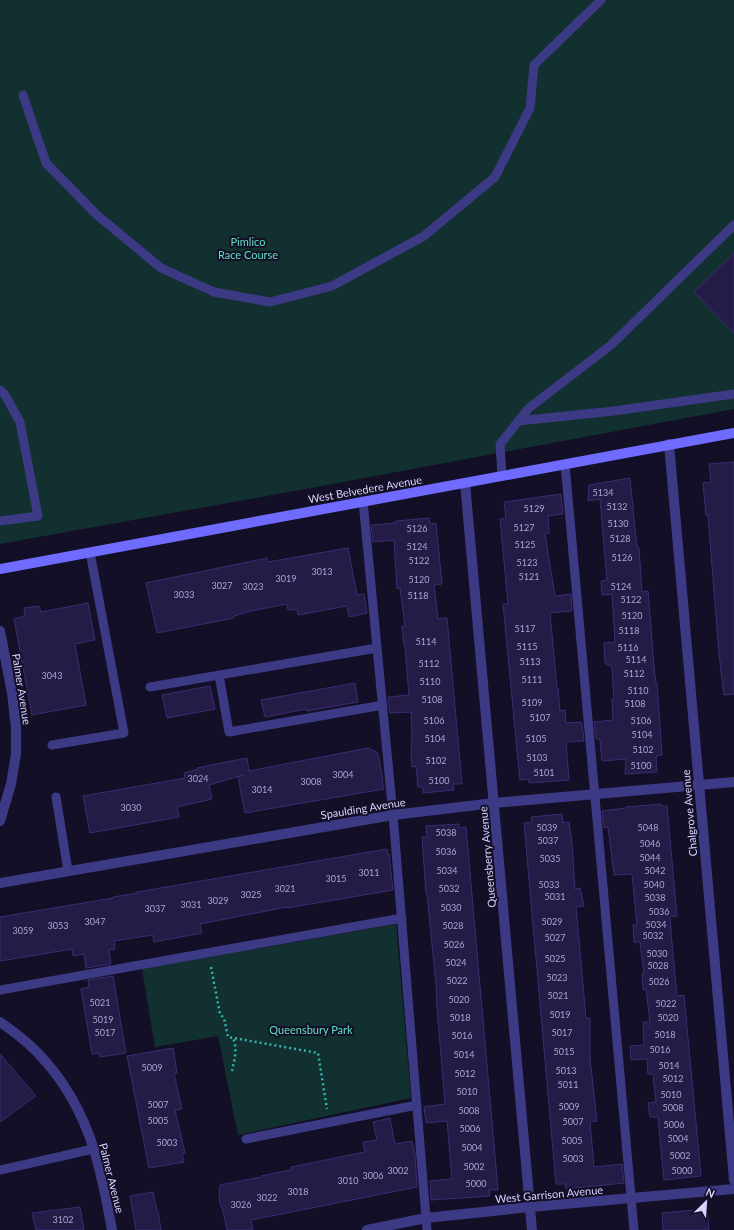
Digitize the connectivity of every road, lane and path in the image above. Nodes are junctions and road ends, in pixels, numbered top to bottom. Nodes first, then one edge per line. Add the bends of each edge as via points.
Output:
1 (601, 0) edge
2 (23, 95) dead end
3 (734, 225) edge
4 (0, 390) edge
5 (734, 394) edge
6 (518, 421) junction
7 (734, 433) edge
8 (669, 444) junction
9 (565, 464) junction
10 (502, 476) junction
11 (465, 483) junction
12 (363, 502) junction
13 (0, 521) edge
14 (90, 552) junction
15 (0, 569) edge
16 (0, 631) edge
17 (377, 648) junction
18 (219, 675) junction
19 (150, 687) dead end
20 (383, 705) junction
21 (52, 746) dead end
22 (734, 782) edge
23 (698, 785) junction
24 (595, 794) junction
25 (56, 798) dead end
26 (494, 803) junction
27 (393, 815) junction
28 (0, 821) edge
29 (68, 872) junction
30 (0, 883) edge
31 (402, 918) junction
32 (208, 952) junction
33 (0, 990) edge
34 (0, 1022) edge
35 (233, 1038) junction
36 (232, 1071) dead end
37 (417, 1105) junction
38 (329, 1122) junction
39 (246, 1139) dead end
40 (93, 1149) junction
41 (0, 1170) edge
42 (734, 1180) edge
43 (734, 1189) edge
44 (631, 1198) junction
45 (530, 1207) junction
46 (426, 1218) junction
47 (112, 1230) edge
48 (367, 1230) edge
49 (427, 1230) edge
50 (532, 1230) edge
51 (634, 1230) edge

1 - 2 lane via 534,65 530,108 494,176 424,236 332,286 270,302 214,292 161,268 97,215 46,163
3 - 6 lane via 611,344 529,408
4 - 13 lane via 20,422 38,516
5 - 6 lane
6 - 10 lane via 500,444
7 - 8 main road, West Belvedere Avenue
8 - 9 main road, West Belvedere Avenue
8 - 23 street, Chalgrove Avenue
9 - 10 main road, West Belvedere Avenue
9 - 24 lane
10 - 11 main road, West Belvedere Avenue
11 - 12 main road, West Belvedere Avenue
11 - 26 street, Queensberry Avenue
12 - 14 main road, West Belvedere Avenue
12 - 17 lane
14 - 15 main road, West Belvedere Avenue
14 - 21 lane via 124,733
16 - 28 street, Palmer Avenue via 12,693 16,754 11,784
17 - 18 lane
17 - 20 lane
18 - 19 lane
18 - 20 lane via 229,732
20 - 27 lane
22 - 23 street, Spaulding Avenue
23 - 24 street, Spaulding Avenue
23 - 42 street, Chalgrove Avenue
24 - 26 street, Spaulding Avenue
24 - 44 lane
25 - 29 lane
26 - 27 street, Spaulding Avenue
26 - 45 street, Queensberry Avenue
27 - 29 street, Spaulding Avenue
27 - 31 lane
29 - 30 street, Spaulding Avenue
31 - 32 lane
31 - 37 lane
32 - 33 lane
32 - 35 path via 220,1014 224,1018 228,1037
34 - 40 street, Palmer Avenue via 17,1034 46,1062 68,1092
35 - 36 path via 236,1050
35 - 38 path via 318,1053
37 - 38 lane
37 - 46 lane
38 - 39 lane
40 - 41 lane
40 - 47 street, Palmer Avenue
43 - 44 street, West Garrison Avenue
44 - 45 street, West Garrison Avenue
44 - 51 lane
45 - 46 street, West Garrison Avenue
45 - 50 street, Queensberry Avenue
46 - 48 street, West Garrison Avenue
46 - 49 lane

